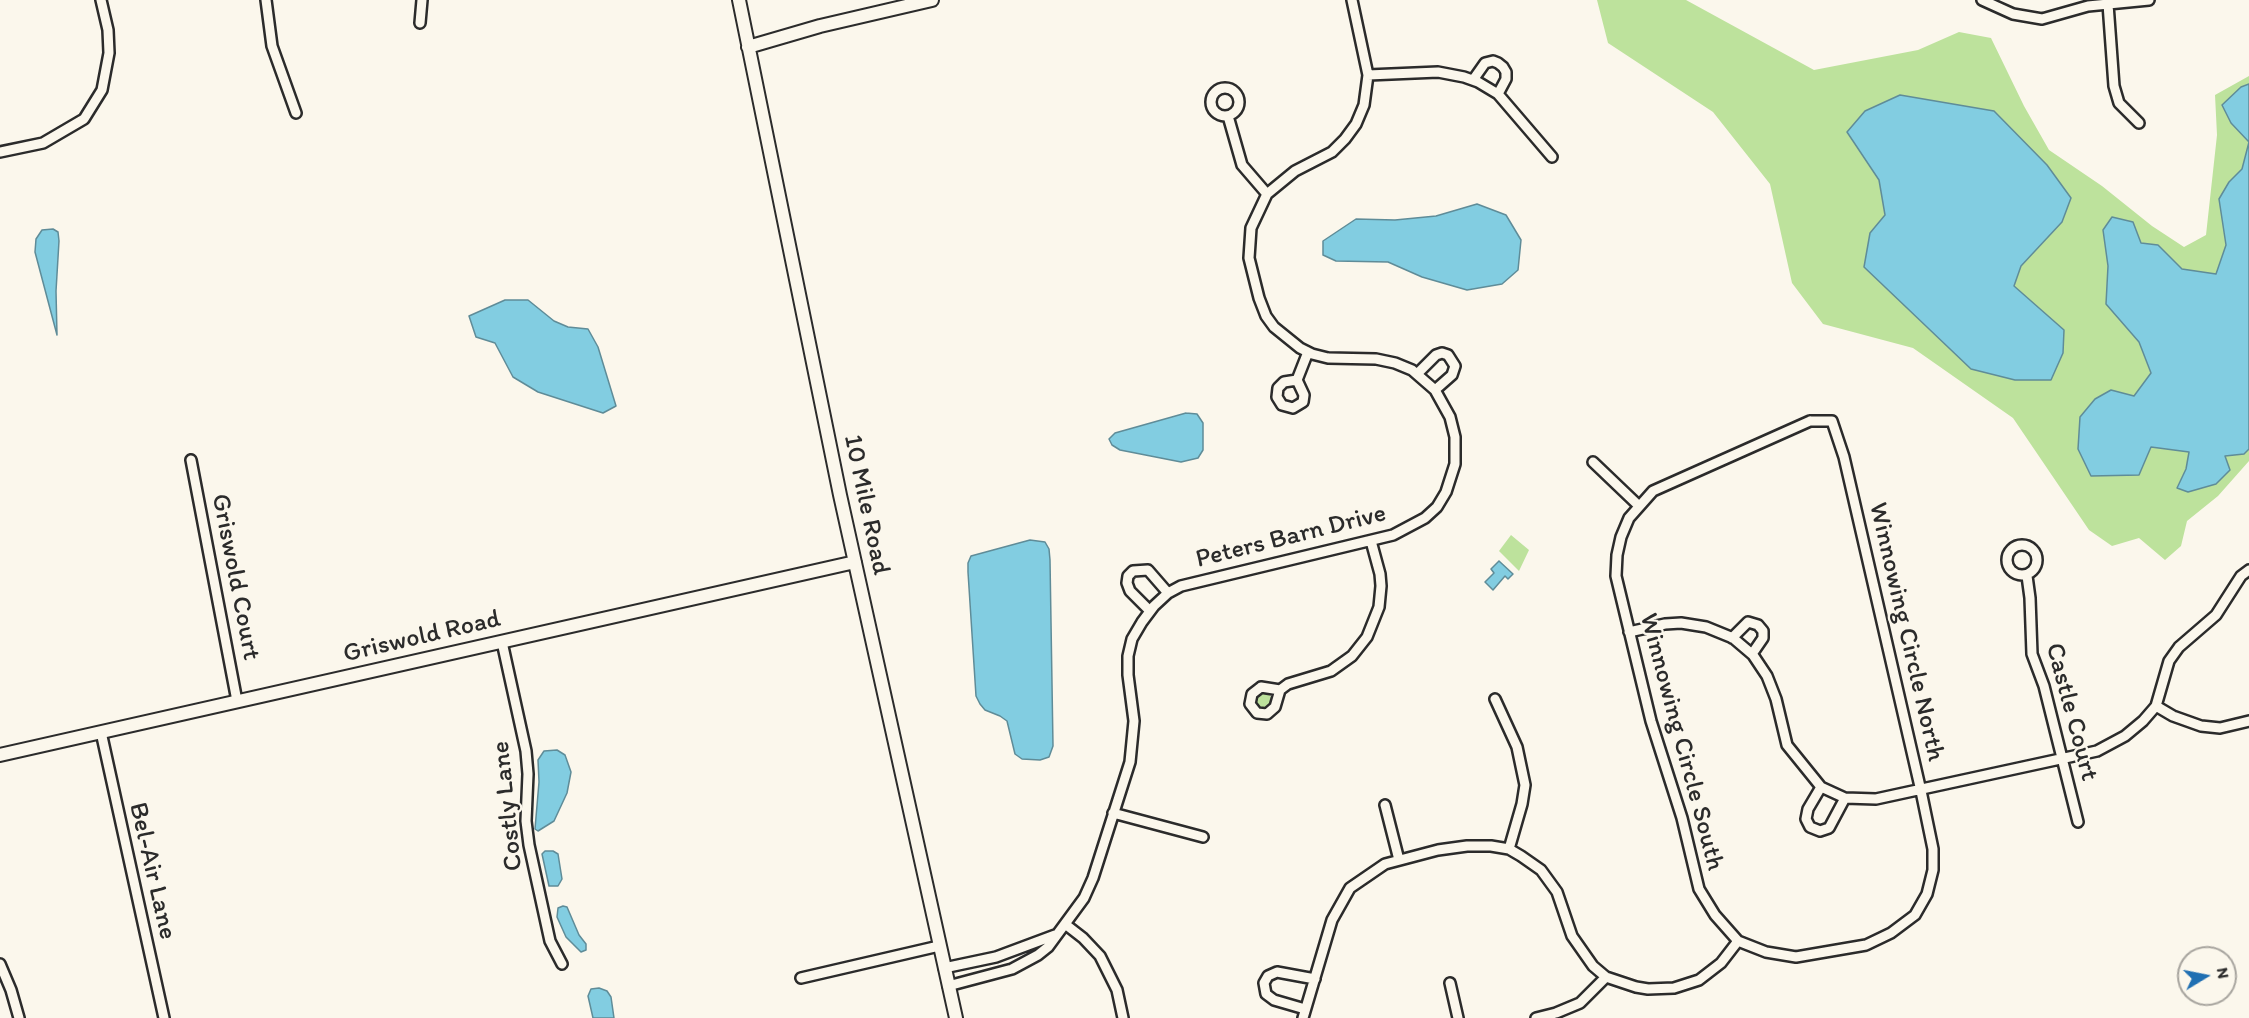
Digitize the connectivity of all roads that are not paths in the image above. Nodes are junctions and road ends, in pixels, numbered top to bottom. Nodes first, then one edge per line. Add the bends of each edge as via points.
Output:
1 (101, 0) edge
2 (266, 0) edge
3 (422, 0) edge
4 (739, 0) edge
5 (932, 0) edge
6 (1352, 0) edge
7 (1982, 0) edge
8 (2150, 0) edge
9 (2108, 4) junction
10 (420, 23) dead end
11 (748, 47) junction
12 (1368, 75) junction
13 (1473, 80) junction
14 (1498, 94) junction
15 (296, 113) dead end
16 (1228, 116) dead end
17 (2139, 123) dead end
18 (0, 152) edge
19 (1552, 158) dead end
20 (1267, 194) junction
21 (1308, 352) junction
22 (1417, 374) junction
23 (1297, 381) dead end
24 (1435, 390) junction
25 (191, 460) dead end
26 (1593, 462) dead end
27 (1653, 491) joint
28 (1638, 505) junction
29 (1371, 542) junction
30 (855, 562) junction
31 (2249, 570) edge
32 (2027, 576) dead end
33 (1168, 593) junction
34 (1150, 611) junction
35 (1629, 632) junction
36 (1732, 638) junction
37 (502, 642) junction
38 (1752, 654) junction
39 (1280, 690) dead end
40 (1495, 699) dead end
41 (237, 701) junction
42 (2156, 706) junction
43 (2249, 721) edge
44 (100, 732) junction
45 (0, 755) edge
46 (2063, 759) junction
47 (1821, 787) junction
48 (1921, 791) junction
49 (1845, 798) junction
50 (1385, 806) dead end
51 (1113, 813) junction
52 (2078, 822) dead end
53 (1203, 837) dead end
54 (1509, 849) junction
55 (1399, 860) junction
56 (1065, 924) junction
57 (1056, 935) junction
58 (1738, 941) junction
59 (939, 946) junction
60 (1796, 957) joint
61 (0, 964) edge
62 (562, 964) dead end
63 (944, 968) junction
64 (1606, 977) junction
65 (801, 978) dead end
66 (1315, 979) junction
67 (1450, 983) dead end
68 (948, 986) junction
69 (1304, 1014) edge
70 (18, 1018) edge
71 (164, 1018) edge
72 (956, 1018) edge
73 (1123, 1018) edge
74 (1458, 1018) edge
75 (1536, 1018) edge

1 - 18 street via 109,54 102,90 84,119 43,143
2 - 15 street via 272,46
3 - 10 street
4 - 11 street, 10 Mile Road
5 - 11 street
6 - 12 street, Peters Barn Drive
7 - 9 street via 2013,14 2042,19
8 - 9 street
9 - 17 street via 2114,87 2120,103
11 - 30 street, 10 Mile Road
12 - 13 street via 1438,72
12 - 20 street, Peters Barn Drive via 1364,105 1345,140
13 - 14 street
13 - 14 street via 1485,63 1498,63 1506,72 1506,79
14 - 19 street
16 - 20 street via 1242,165
20 - 21 street, Peters Barn Drive via 1254,220 1249,242 1253,278 1266,316 1274,327
21 - 22 street, Peters Barn Drive via 1343,359 1376,359
21 - 23 street
22 - 24 street, Peters Barn Drive
22 - 24 street via 1436,355 1448,355 1455,366 1452,375
24 - 29 street, Peters Barn Drive via 1450,417 1455,437 1455,464 1446,492 1425,518
25 - 41 street, Griswold Court
26 - 28 street
27 - 28 street, Winnowing Circle South
27 - 48 street, Winnowing Circle North via 1810,421 1832,421
28 - 35 street, Winnowing Circle South via 1621,537 1617,555 1616,576
29 - 33 street, Peters Barn Drive via 1200,581
29 - 39 street via 1381,586 1379,607 1367,638 1331,672
30 - 37 street, Griswold Road
30 - 59 street, 10 Mile Road
31 - 42 street via 2216,615 2179,647 2169,661
32 - 46 street, Castle Court via 2032,654
33 - 34 street, Peters Barn Drive
33 - 34 street, Peters Barn Drive via 1148,570 1132,571 1127,583 1130,591
34 - 51 street, Peters Barn Drive via 1132,639 1128,656 1133,742
35 - 36 street via 1681,623 1706,627
35 - 58 street, Winnowing Circle South via 1699,889 1714,915
36 - 38 street
36 - 38 street via 1748,622 1758,625 1763,638
37 - 41 street, Griswold Road
37 - 62 street, Costly Lane via 526,751 529,845 550,940
38 - 47 street via 1776,699 1787,745
40 - 54 street via 1517,747 1525,785
41 - 44 street, Griswold Road
42 - 43 street via 2201,726 2220,728
42 - 46 street via 2143,721 2109,745
44 - 45 street, Griswold Road
44 - 71 street, Bel-Air Lane
46 - 48 street
46 - 52 street, Castle Court
47 - 49 street
47 - 49 street via 1808,809 1806,819 1810,827 1820,831 1829,828
48 - 49 street
48 - 60 street, Winnowing Circle North via 1933,849 1933,870 1927,894 1915,915 1866,945
50 - 55 street
51 - 53 street
51 - 56 street, Peters Barn Drive via 1093,878
54 - 55 street via 1467,846
54 - 64 street via 1541,870 1557,892 1572,936
55 - 66 street via 1385,864 1350,888 1332,920
56 - 57 street, Peters Barn Drive
56 - 73 street via 1100,956 1117,990
57 - 63 street via 996,957
57 - 68 street, Peters Barn Drive via 1038,955 1012,969
58 - 60 street, Winnowing Circle South via 1766,952
58 - 64 street via 1721,963 1698,980 1674,988 1648,989
59 - 63 street, 10 Mile Road
59 - 65 street
61 - 70 street via 12,990
63 - 68 street, 10 Mile Road
64 - 75 street via 1580,1003
66 - 69 street
66 - 69 street via 1277,972 1264,983 1266,994
67 - 74 street
68 - 72 street, 10 Mile Road

